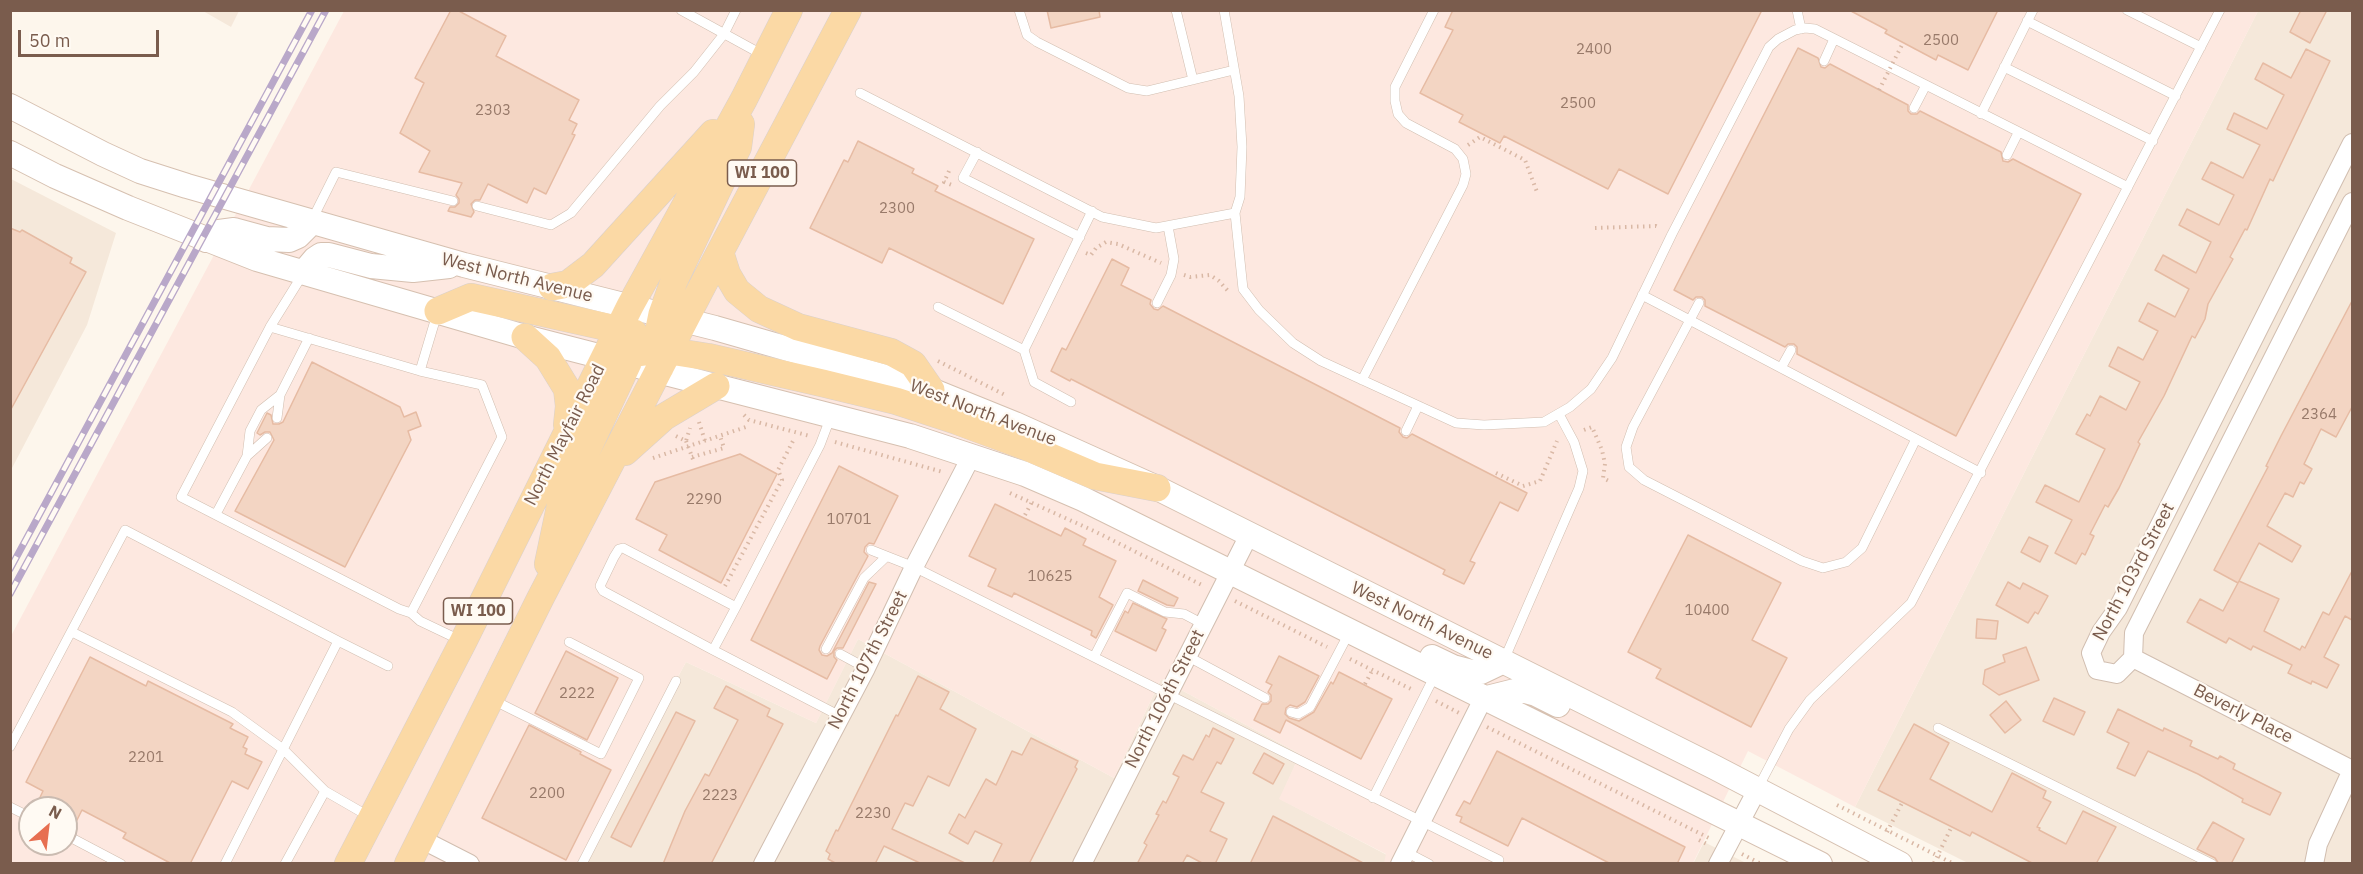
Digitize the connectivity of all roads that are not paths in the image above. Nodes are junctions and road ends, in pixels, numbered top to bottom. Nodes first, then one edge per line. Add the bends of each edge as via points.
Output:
1 (681, 10) edge
2 (736, 10) edge
3 (789, 10) edge
4 (828, 10) edge
5 (848, 10) edge
6 (1019, 10) edge
7 (1176, 10) edge
8 (1224, 10) edge
9 (1434, 10) edge
10 (1797, 10) edge
11 (2033, 10) edge
12 (2127, 10) edge
13 (2220, 10) edge
14 (2027, 21) junction
15 (1801, 28) junction
16 (724, 34) junction
17 (1834, 39) junction
18 (2201, 47) junction
19 (765, 57) junction
20 (1824, 61) dead end
21 (2004, 67) junction
22 (1234, 70) junction
23 (1193, 80) junction
24 (1926, 85) junction
25 (805, 93) junction
26 (860, 93) dead end
27 (2176, 96) junction
28 (744, 99) junction
29 (10, 106) edge
30 (1914, 108) dead end
31 (1981, 114) junction
32 (2018, 132) junction
33 (2153, 141) junction
34 (2352, 143) edge
35 (977, 152) junction
36 (10, 153) edge
37 (2007, 156) dead end
38 (2128, 187) junction
39 (453, 201) dead end
40 (2352, 202) edge
41 (477, 206) dead end
42 (1092, 211) junction
43 (1235, 213) junction
44 (311, 223) junction
45 (1168, 226) junction
46 (1080, 237) junction
47 (206, 240) junction
48 (720, 252) junction
49 (464, 265) junction
50 (304, 272) junction
51 (552, 286) junction
52 (1642, 295) junction
53 (1157, 303) dead end
54 (1699, 303) dead end
55 (938, 307) dead end
56 (438, 311) junction
57 (1690, 321) junction
58 (270, 327) junction
59 (525, 336) junction
60 (309, 338) junction
61 (646, 340) junction
62 (1024, 350) junction
63 (1791, 350) dead end
64 (1781, 368) junction
65 (420, 371) junction
66 (1362, 380) junction
67 (716, 386) junction
68 (931, 390) junction
69 (280, 395) junction
70 (1071, 402) dead end
71 (1418, 406) junction
72 (1559, 414) junction
73 (831, 416) junction
74 (277, 418) dead end
75 (567, 431) junction
76 (1406, 431) dead end
77 (267, 438) dead end
78 (1916, 439) junction
79 (972, 455) junction
80 (247, 456) junction
81 (609, 467) junction
82 (1981, 472) junction
83 (1158, 488) junction
84 (216, 514) junction
85 (1249, 535) junction
86 (871, 550) dead end
87 (886, 556) junction
88 (914, 567) junction
89 (1229, 572) junction
90 (540, 599) junction
91 (1286, 599) junction
92 (736, 607) junction
93 (411, 613) junction
94 (1203, 624) junction
95 (1349, 631) junction
96 (72, 632) junction
97 (338, 641) junction
98 (463, 642) junction
99 (569, 642) dead end
100 (826, 649) dead end
101 (713, 650) junction
102 (840, 654) dead end
103 (1186, 656) junction
104 (1094, 657) junction
105 (2133, 658) junction
106 (1504, 661) junction
107 (388, 666) dead end
108 (866, 668) junction
109 (1435, 675) junction
110 (676, 681) dead end
111 (1167, 694) junction
112 (1265, 698) dead end
113 (491, 699) junction
114 (1483, 699) junction
115 (1291, 712) dead end
116 (840, 716) junction
117 (1938, 728) dead end
118 (1642, 730) junction
119 (10, 747) edge
120 (283, 750) junction
121 (2352, 770) edge
122 (1757, 790) junction
123 (325, 792) junction
124 (1373, 798) junction
125 (373, 818) junction
126 (1421, 822) junction
127 (1739, 824) junction
128 (420, 839) junction
129 (78, 841) edge
130 (1403, 858) edge
131 (1499, 860) dead end
132 (121, 864) edge
133 (225, 864) edge
134 (285, 864) edge
135 (348, 864) edge
136 (408, 864) edge
137 (470, 864) edge
138 (582, 864) edge
139 (763, 864) edge
140 (1082, 864) edge
141 (1429, 864) edge
142 (1718, 864) edge
143 (1820, 864) edge
144 (1900, 864) edge
145 (2212, 864) edge
146 (2314, 864) edge

1 - 16 lane
2 - 16 lane
3 - 19 main road, North Mayfair Road / WI 100
4 - 25 main road
5 - 25 main road, North Mayfair Road / WI 100
6 - 23 lane via 1027,35 1128,88 1147,90
7 - 23 lane
8 - 22 lane
9 - 66 lane via 1395,87 1395,101 1398,114 1406,123 1455,148 1463,159 1466,174
10 - 15 lane
11 - 14 lane
12 - 18 lane
13 - 18 lane
14 - 21 lane
14 - 27 lane
15 - 17 lane via 1815,29
15 - 52 lane via 1769,47
16 - 19 lane
16 - 41 lane via 571,213 551,225
17 - 20 lane
17 - 24 lane
18 - 27 lane
19 - 28 main road, North Mayfair Road / WI 100
21 - 31 lane
21 - 33 lane
22 - 23 lane
22 - 43 lane via 1242,147 1240,197
24 - 30 lane
24 - 31 lane
25 - 48 main road, North Mayfair Road / WI 100
26 - 35 lane
27 - 33 lane
28 - 51 main road via 593,265 568,284
28 - 61 main road, North Mayfair Road / WI 100
29 - 44 main road, West North Avenue via 140,171
31 - 32 lane
32 - 37 lane
32 - 38 lane
33 - 38 lane
34 - 105 street, North 103rd Street via 2124,598 2091,653 2097,670 2117,674
35 - 42 lane
35 - 46 lane via 963,178
36 - 47 main road, West North Avenue
38 - 82 lane
39 - 44 lane via 336,172
40 - 105 street, North 103rd Street via 2134,633
42 - 45 lane via 1102,217 1156,228
42 - 46 lane
43 - 45 lane
43 - 66 lane via 1243,289 1293,343
44 - 47 main road via 289,240 234,230 219,232
44 - 49 main road, West North Avenue
45 - 53 lane via 1174,259
46 - 62 lane
47 - 50 main road, West North Avenue
48 - 61 main road, North Mayfair Road / WI 100
48 - 68 main road via 737,291 759,309 798,327 891,352 913,364
49 - 50 main road via 413,270 321,255
49 - 51 main road, West North Avenue
50 - 56 main road, West North Avenue
50 - 58 lane
51 - 61 main road, West North Avenue
52 - 57 lane
52 - 72 lane via 1612,358 1591,389
54 - 57 lane
55 - 62 lane
56 - 59 main road, West North Avenue
56 - 61 main road via 471,297
56 - 65 lane
57 - 64 lane
57 - 78 lane via 1626,447 1629,467 1644,480 1823,568 1846,562 1862,548
58 - 60 lane
58 - 84 lane via 181,496
59 - 61 main road, West North Avenue
59 - 75 main road via 548,358 567,389
60 - 65 lane
60 - 69 lane
61 - 67 main road, West North Avenue
61 - 68 main road, West North Avenue
61 - 75 main road, North Mayfair Road / WI 100
61 - 81 main road, North Mayfair Road / WI 100
61 - 83 main road via 896,401 1007,439 1095,476
61 - 90 main road via 560,507
62 - 70 lane via 1034,382
63 - 64 lane
64 - 78 lane
65 - 93 lane via 482,386 502,437
66 - 71 lane
67 - 73 main road, West North Avenue
67 - 81 main road via 664,417
68 - 83 main road, West North Avenue
69 - 74 lane
69 - 80 lane via 261,410 250,431
71 - 72 lane via 1452,422 1484,425 1544,422
71 - 76 lane
72 - 106 lane via 1580,458 1581,480
73 - 79 main road, West North Avenue
73 - 92 lane via 820,445
75 - 98 main road, North Mayfair Road / WI 100
77 - 80 lane
78 - 82 lane
79 - 88 street, North 107th Street
79 - 89 main road, West North Avenue via 1083,499
80 - 84 lane
81 - 90 main road, North Mayfair Road / WI 100
82 - 122 lane via 1911,603 1810,700 1789,729
83 - 85 main road, West North Avenue
84 - 93 lane
85 - 89 street, North 106th Street
85 - 106 main road, West North Avenue
86 - 87 lane
87 - 88 lane
87 - 100 lane via 864,578
88 - 104 lane
88 - 108 street, North 107th Street
89 - 91 main road, West North Avenue
89 - 94 street, North 106th Street
90 - 113 main road, North Mayfair Road / WI 100
91 - 95 main road, West North Avenue
91 - 106 main road via 1357,620 1452,667 1481,672
92 - 101 lane
92 - 101 lane via 623,548 602,579 600,588
93 - 98 lane
94 - 103 street, North 106th Street
94 - 104 lane via 1184,614 1165,612 1127,593
95 - 109 main road, West North Avenue
95 - 115 lane via 1310,707 1298,714
96 - 97 lane via 125,530
96 - 119 lane
96 - 120 lane via 232,712
97 - 107 lane
97 - 120 lane
98 - 125 main road, North Mayfair Road / WI 100
99 - 113 lane via 639,678 601,754
101 - 116 lane
102 - 108 lane
103 - 111 street, North 106th Street
103 - 112 lane
104 - 111 lane
105 - 121 street, Beverly Place
106 - 118 main road, West North Avenue
108 - 116 street, North 107th Street
109 - 114 main road, West North Avenue
109 - 124 lane
110 - 138 lane
111 - 124 lane
111 - 140 street, North 106th Street
113 - 128 main road, North Mayfair Road / WI 100
114 - 118 main road via 1525,691 1574,712
114 - 126 street
114 - 127 main road, West North Avenue
116 - 139 street, North 107th Street
117 - 145 lane
118 - 122 main road, West North Avenue
120 - 123 lane
120 - 133 lane
121 - 146 street via 2318,844
122 - 127 street
122 - 144 main road, West North Avenue
123 - 125 lane
123 - 134 lane
124 - 126 lane
125 - 135 main road, North Mayfair Road / WI 100
126 - 130 street
126 - 131 lane
127 - 142 street
127 - 143 main road, West North Avenue
128 - 136 main road, North Mayfair Road / WI 100
128 - 137 street
129 - 132 lane
130 - 141 lane

